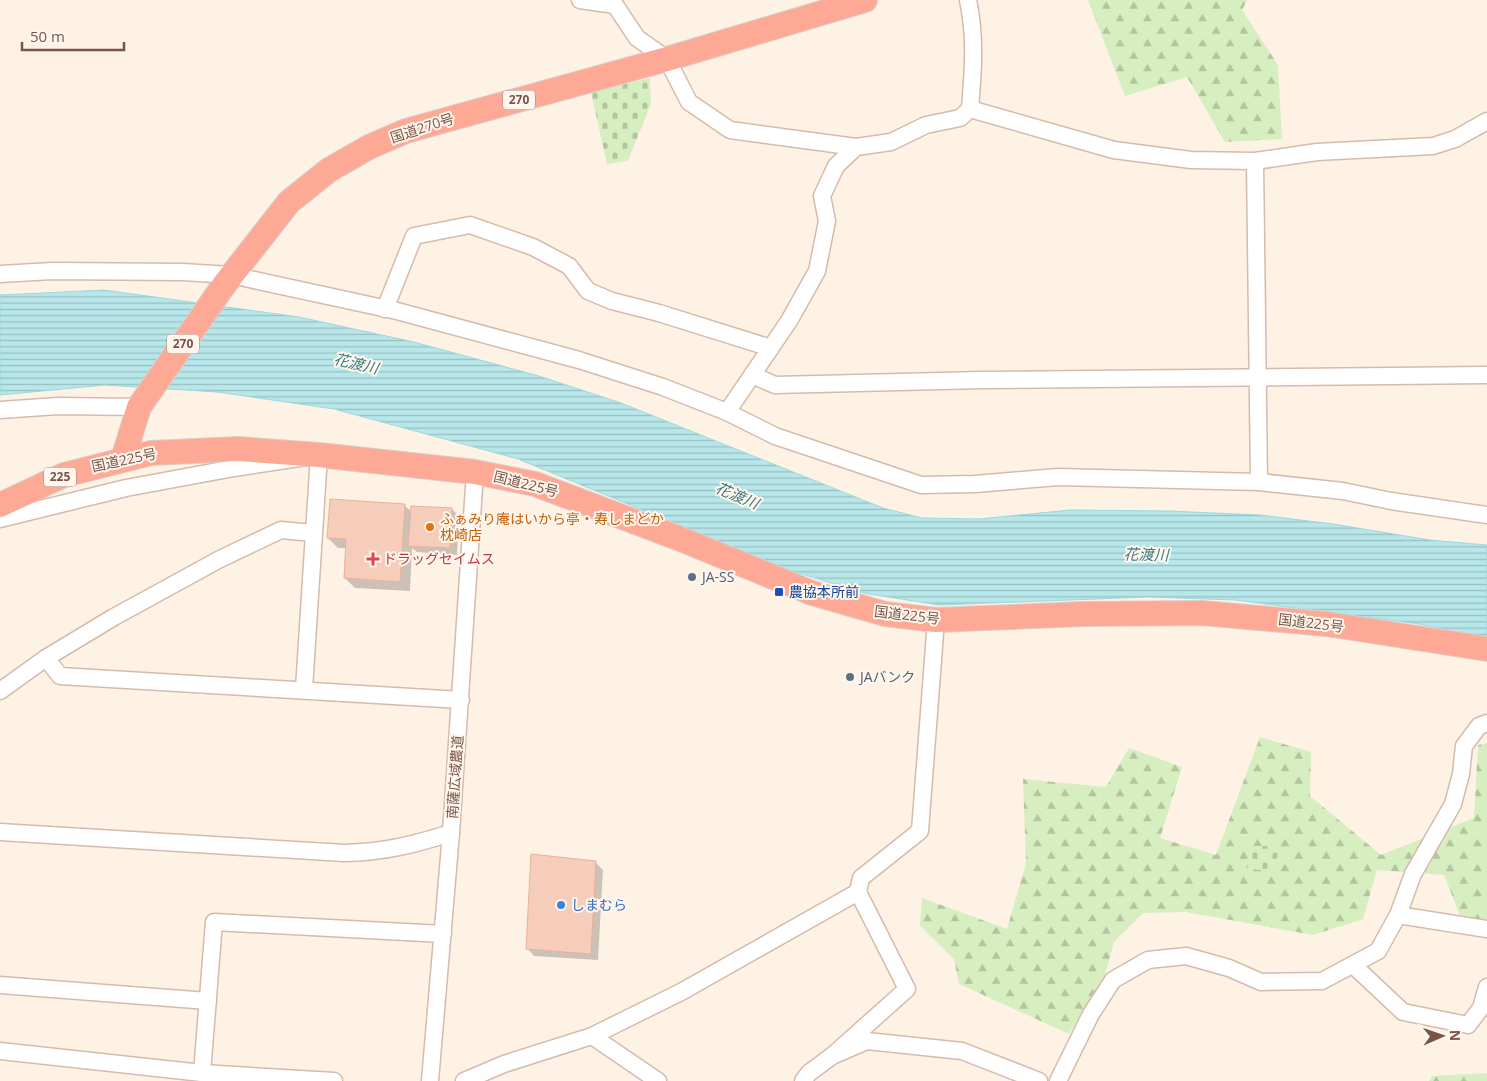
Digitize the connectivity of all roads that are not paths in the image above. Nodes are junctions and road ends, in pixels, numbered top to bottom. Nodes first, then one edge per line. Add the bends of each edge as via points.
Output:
1 (580, 0) edge
2 (865, 0) edge
3 (968, 0) edge
4 (833, 4) edge
5 (667, 59) junction
6 (970, 109) junction
7 (1487, 121) edge
8 (856, 147) junction
9 (1255, 161) junction
10 (0, 274) edge
11 (227, 280) junction
12 (385, 309) junction
13 (771, 348) junction
14 (752, 375) junction
15 (1487, 375) edge
16 (1259, 378) junction
17 (141, 404) junction
18 (0, 410) edge
19 (727, 412) junction
20 (319, 455) junction
21 (123, 459) junction
22 (475, 472) junction
23 (1259, 482) junction
24 (0, 505) edge
25 (1487, 516) edge
26 (0, 519) edge
27 (313, 533) junction
28 (936, 620) junction
29 (1487, 649) edge
30 (46, 658) junction
31 (304, 689) junction
32 (0, 691) edge
33 (461, 700) junction
34 (1487, 723) edge
35 (0, 832) edge
36 (451, 833) junction
37 (858, 892) junction
38 (1398, 915) junction
39 (1487, 929) edge
40 (443, 934) junction
41 (1353, 964) junction
42 (0, 985) edge
43 (1487, 987) edge
44 (208, 1001) junction
45 (592, 1036) junction
46 (0, 1051) edge
47 (832, 1056) junction
48 (202, 1073) junction
49 (334, 1081) edge
50 (430, 1081) edge
51 (464, 1081) edge
52 (658, 1081) edge
53 (803, 1081) edge
54 (1039, 1081) edge
55 (1058, 1081) edge

1 - 5 street via 615,5 637,38
2 - 4 highway, 国道270号 / 270
3 - 6 street via 973,24 974,64
4 - 5 highway, 国道270号 / 270
5 - 8 street via 688,102 730,130
5 - 11 highway, 国道270号 / 270 via 406,131 369,147 329,170 289,202
6 - 8 street via 960,118 926,125 891,142
6 - 9 street via 1114,150 1191,160
7 - 9 street via 1455,139 1434,146 1317,152
8 - 13 street via 836,166 822,196 828,221 817,271
9 - 16 street
10 - 11 street via 182,272
11 - 12 street
11 - 17 highway, 国道270号 / 270
12 - 13 street via 414,236 470,225 533,247 569,266 588,291 612,301
12 - 19 street via 579,360
13 - 14 street
14 - 16 street via 775,385
14 - 19 street
15 - 16 street
16 - 23 street
17 - 18 street
17 - 21 highway, 国道270号 / 270
19 - 23 street via 775,436 921,485 1058,477
20 - 21 highway, 国道225号 / 225 via 200,449
20 - 22 highway, 国道225号 / 225
20 - 26 street via 126,488
20 - 27 street
21 - 24 highway, 国道225号 / 225 via 64,475
22 - 28 highway, 国道225号 / 225 via 562,493 851,606
22 - 33 street, 南薩広域農道
23 - 25 street via 1343,491
27 - 30 street via 281,530 220,559
27 - 31 street
28 - 29 highway, 国道225号 / 225 via 1202,613 1336,626
28 - 37 street via 920,830 861,878
30 - 31 street via 60,676
30 - 32 street
31 - 33 street
33 - 36 street, 南薩広域農道
34 - 38 street via 1479,726 1464,746 1453,804 1413,874
35 - 36 street via 344,852 405,848
36 - 40 street, 南薩広域農道
37 - 45 street via 681,992
37 - 47 street via 907,989
38 - 39 street
38 - 41 street via 1378,950
40 - 44 street via 214,922
40 - 50 street, 南薩広域農道
41 - 43 street via 1403,1012 1468,1025 1481,1008
41 - 55 street via 1322,982 1261,982 1229,968 1186,956 1148,960 1112,980 1090,1014
42 - 44 street
44 - 48 street
45 - 51 street
45 - 52 street
46 - 48 street
47 - 53 street
47 - 54 street via 867,1040 901,1043 962,1052
48 - 49 street

